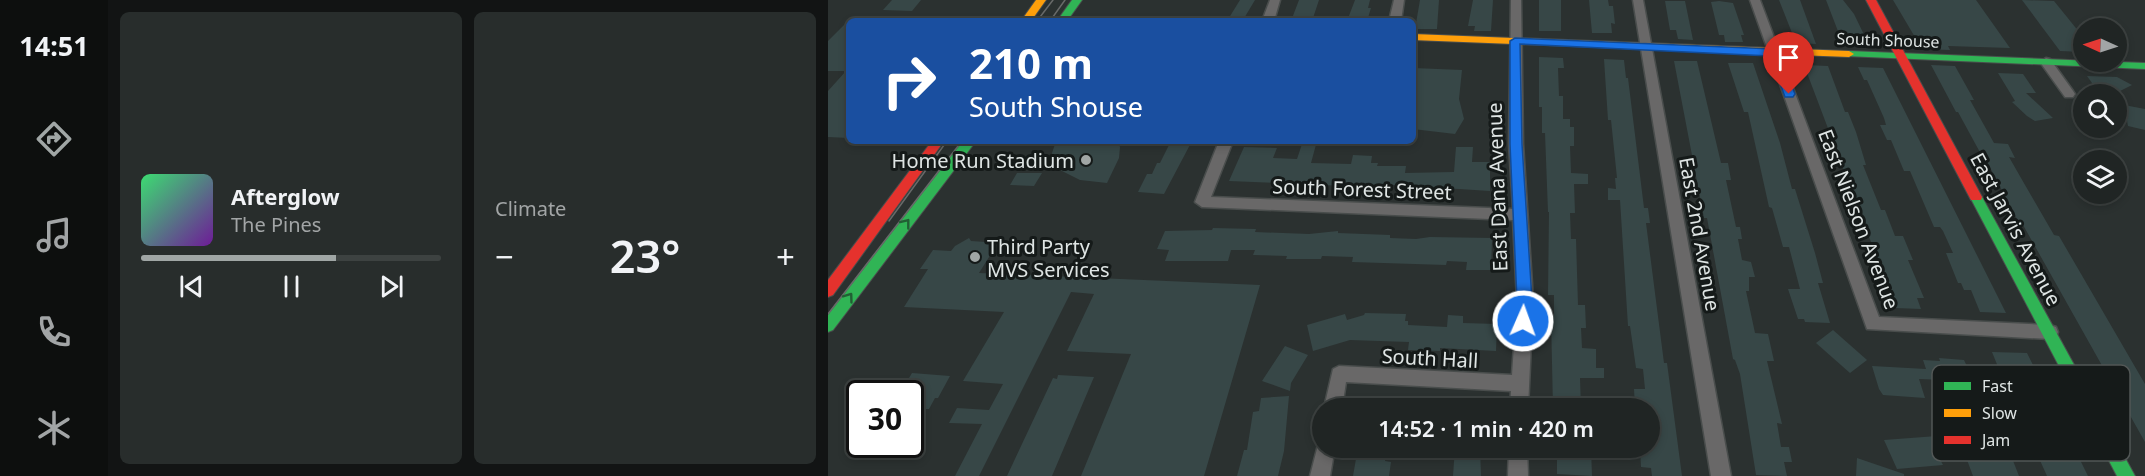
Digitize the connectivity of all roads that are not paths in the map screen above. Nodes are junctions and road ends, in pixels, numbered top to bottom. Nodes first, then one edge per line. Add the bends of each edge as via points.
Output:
1 (1041, 0) edge
2 (1077, 0) edge
3 (1275, 0) edge
4 (1399, 0) edge
5 (1516, 0) edge
6 (1638, 0) edge
7 (1755, 0) edge
8 (1871, 0) edge
9 (1028, 18) edge
10 (1064, 18) edge
11 (1269, 18) edge
12 (1396, 18) edge
13 (1416, 37) edge
14 (1515, 41) junction
15 (1647, 47) junction
16 (1774, 53) junction
17 (1902, 57) junction
18 (2046, 62) junction
19 (2145, 66) edge
20 (2069, 94) dead end
21 (936, 144) edge
22 (968, 144) edge
23 (1225, 144) edge
24 (1521, 215) junction
25 (831, 283) edge
26 (828, 326) edge
27 (2050, 332) junction
28 (2067, 365) edge
29 (1519, 383) junction
30 (1335, 398) edge
31 (1519, 398) edge
32 (1324, 458) edge
33 (1518, 458) edge
34 (2118, 461) edge
35 (1320, 476) edge
36 (1518, 476) edge
37 (1720, 476) edge
38 (2126, 476) edge

1 - 9 street
2 - 10 street
3 - 11 street
4 - 12 street
5 - 14 street, East Dana Avenue
6 - 15 street, East 2nd Avenue
7 - 16 street, East Nielson Avenue
8 - 17 street, East Jarvis Avenue
13 - 14 street, South Shouse
14 - 15 street, South Shouse
14 - 24 street, East Dana Avenue
15 - 16 street, South Shouse
15 - 37 street, East 2nd Avenue
16 - 17 street, South Shouse
16 - 27 street, East Nielson Avenue via 1873,324
17 - 18 street, South Shouse
17 - 27 street, East Jarvis Avenue
18 - 19 street, South Shouse
18 - 20 street
21 - 25 street
26 -> 22 street
23 - 24 street, South Forest Street via 1202,202
24 - 29 street, East Dana Avenue via 1525,300
27 - 28 street, East Jarvis Avenue
29 - 30 street, South Hall via 1339,374
29 - 31 street, East Dana Avenue
32 - 35 street
33 - 36 street
34 - 38 street, East Jarvis Avenue

